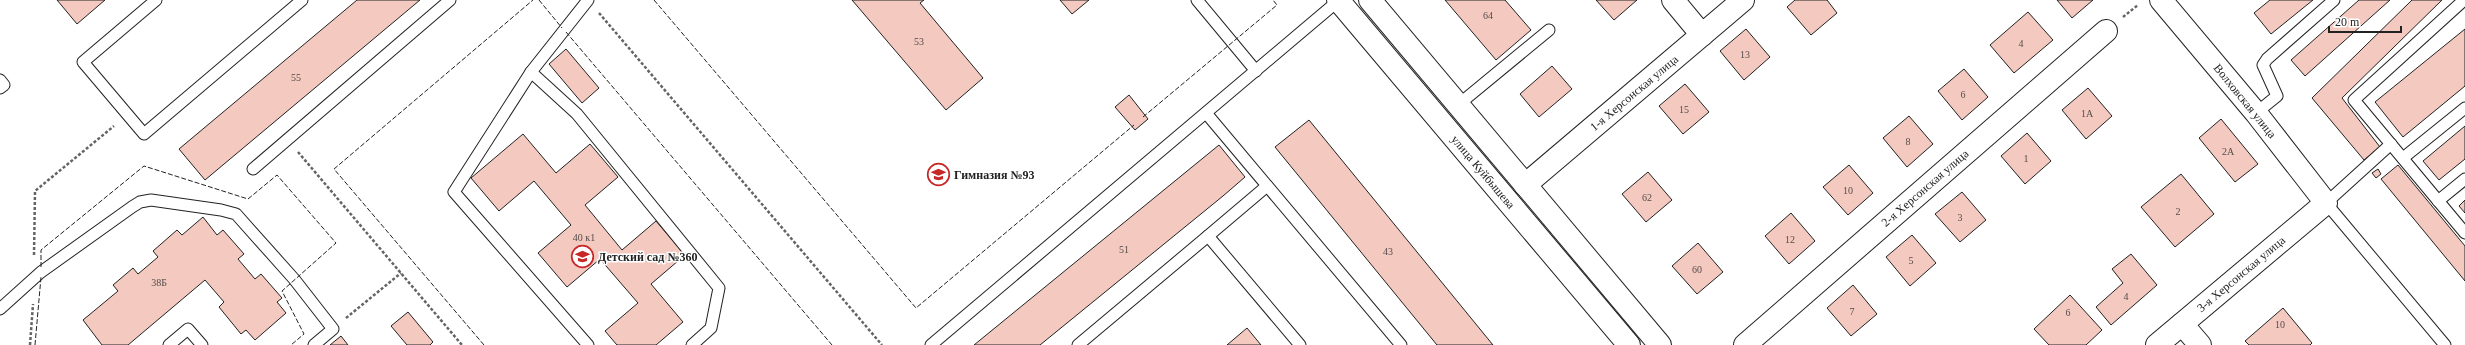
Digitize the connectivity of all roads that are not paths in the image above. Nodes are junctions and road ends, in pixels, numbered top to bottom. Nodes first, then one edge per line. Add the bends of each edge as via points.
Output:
1 (156, 0) edge
2 (302, 0) edge
3 (450, 0) edge
4 (1197, 0) edge
5 (1339, 0) edge
6 (1370, 0) edge
7 (1673, 0) edge
8 (1743, 0) edge
9 (2162, 0) edge
10 (2334, 0) edge
11 (2464, 0) edge
12 (591, 3) edge
13 (1549, 30) dead end
14 (2106, 31) dead end
15 (1702, 35) junction
16 (1256, 71) junction
17 (531, 72) junction
18 (0, 80) edge
19 (0, 88) edge
20 (1458, 105) junction
21 (2465, 108) edge
22 (1206, 114) junction
23 (2256, 114) junction
24 (2391, 144) junction
25 (2403, 158) junction
26 (253, 168) dead end
27 (2465, 179) edge
28 (1525, 185) junction
29 (1267, 186) junction
30 (1506, 200) junction
31 (2438, 201) junction
32 (2326, 203) junction
33 (2465, 233) edge
34 (1208, 236) junction
35 (0, 309) edge
36 (2182, 324) junction
37 (169, 345) edge
38 (202, 345) edge
39 (314, 345) edge
40 (588, 345) edge
41 (692, 345) edge
42 (931, 345) edge
43 (1078, 345) edge
44 (1300, 345) edge
45 (1401, 345) edge
46 (1629, 345) edge
47 (1660, 345) edge
48 (1745, 345) edge
49 (2157, 345) edge
50 (2200, 345) edge
51 (2445, 345) edge

1 - 2 lane via 83,62 144,134
3 - 26 lane
4 - 16 lane
5 - 16 lane
5 - 30 street, улица Куйбышева
6 - 20 street, улица Куйбышева
7 - 15 street
8 - 15 street, 1-я Херсонская улица
9 - 23 street, Волховская улица
10 - 23 lane via 2267,59 2263,65 2277,96
11 - 24 lane via 2354,100
12 - 17 lane
13 - 20 lane
14 - 48 street, 2-я Херсонская улица
15 - 28 street, 1-я Херсонская улица
16 - 22 lane
17 - 40 lane via 454,192
17 - 41 lane via 577,114 719,288 711,328
18 - 19 lane via 4,85
20 - 28 street, улица Куйбышева
21 - 25 lane
22 - 29 lane
22 - 42 lane
23 - 32 street, Волховская улица
24 - 25 lane
24 - 32 lane
25 - 31 lane
27 - 31 lane
28 - 30 street, 1-я Херсонская улица
28 - 47 street, улица Куйбышева
29 - 34 lane
29 - 45 lane
30 - 46 street, улица Куйбышева
31 - 33 lane
32 - 36 street, 3-я Херсонская улица
32 - 51 lane
34 - 43 lane
34 - 44 lane
35 - 39 lane via 34,278 140,202 151,200 236,214 294,279 333,329
36 - 49 street, 3-я Херсонская улица
36 - 50 street
37 - 38 lane via 188,329

